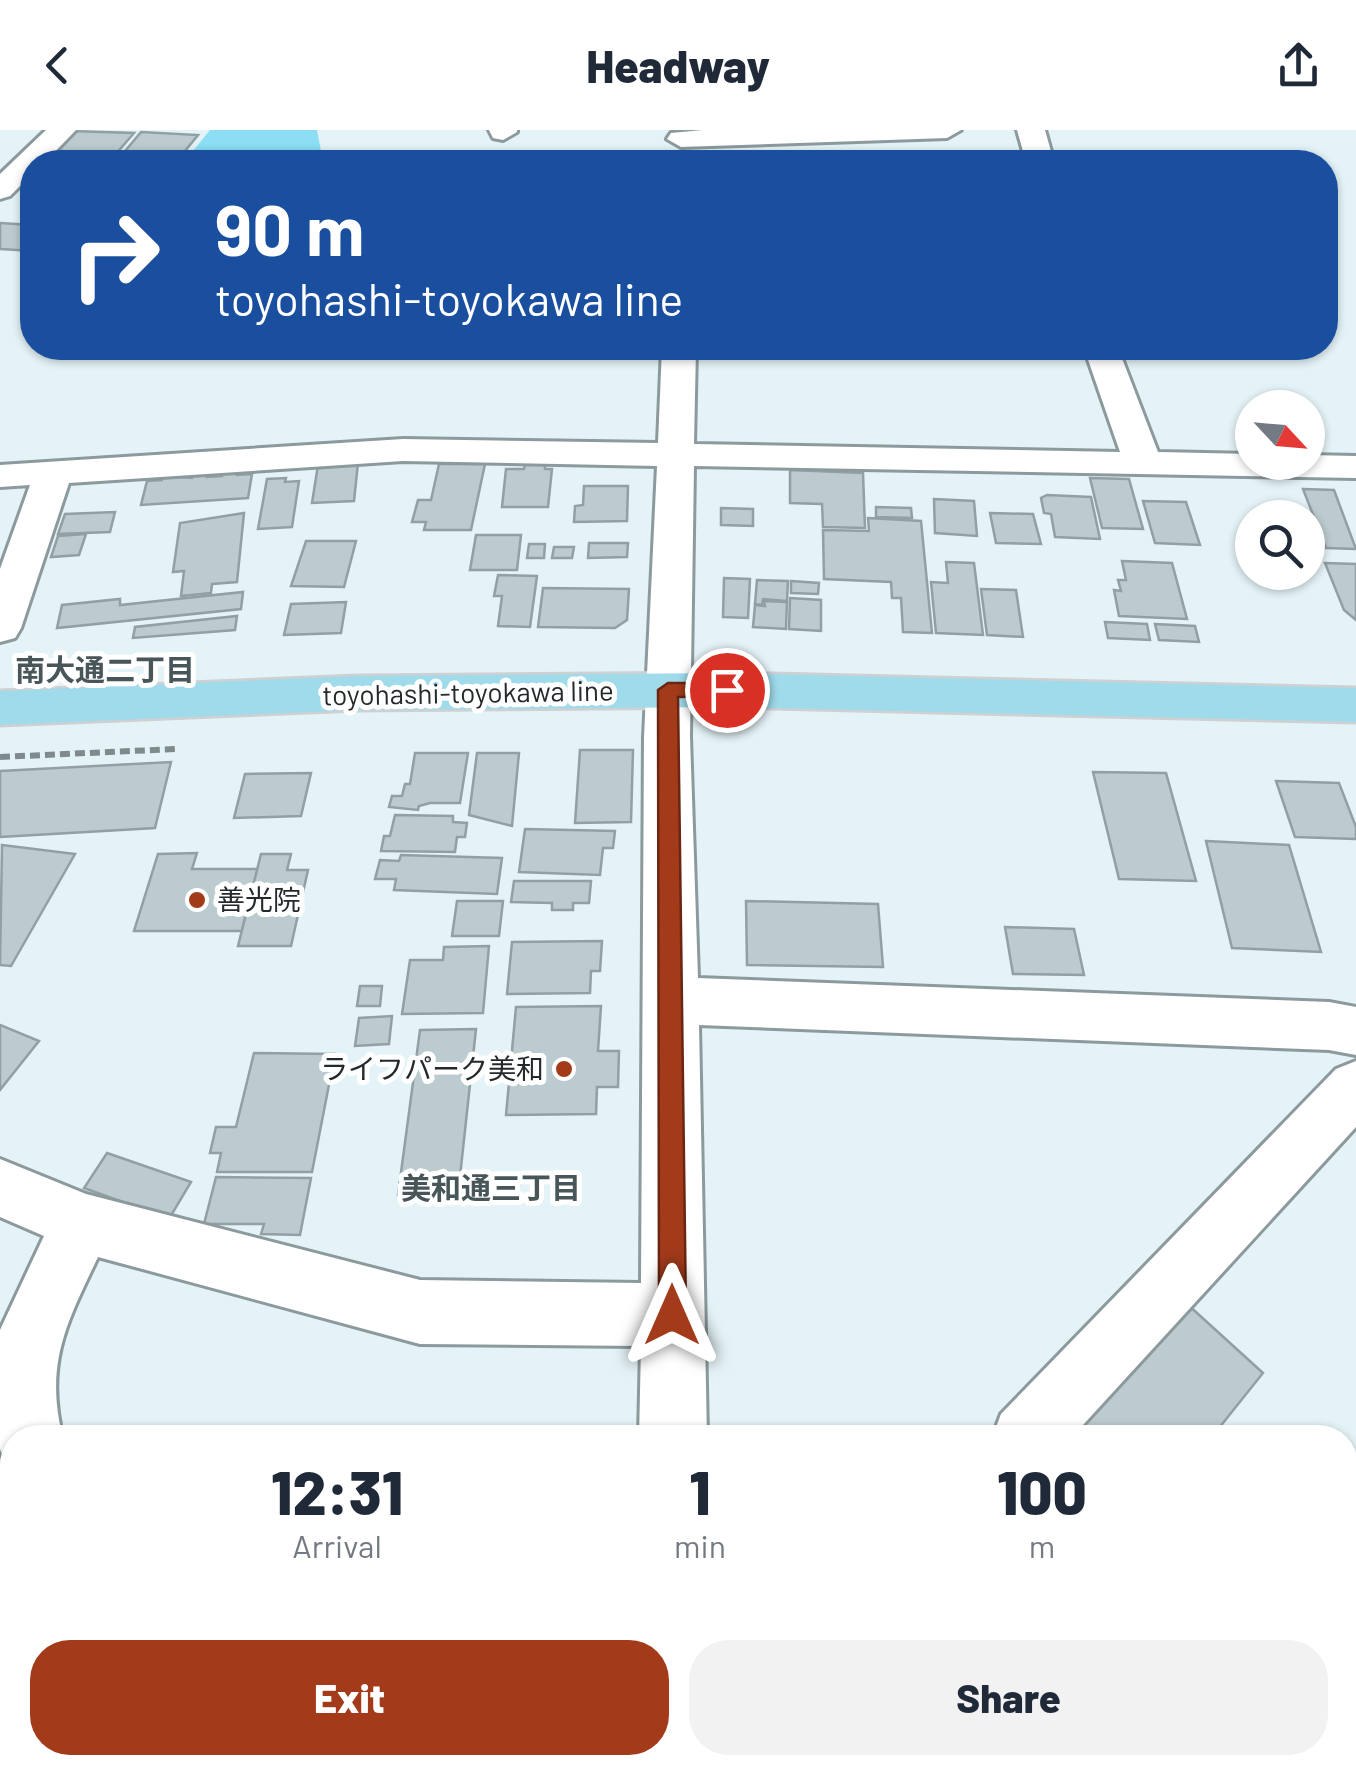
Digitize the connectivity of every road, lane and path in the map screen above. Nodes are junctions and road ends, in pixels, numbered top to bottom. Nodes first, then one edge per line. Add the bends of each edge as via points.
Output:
1 (62, 130) edge
2 (947, 130) edge
3 (681, 144) edge
4 (41, 150) edge
5 (20, 171) edge
6 (0, 190) edge
7 (679, 360) edge
8 (1104, 360) edge
9 (678, 455) junction
10 (1143, 464) junction
11 (1356, 468) edge
12 (54, 472) junction
13 (0, 476) edge
14 (0, 628) edge
15 (668, 690) junction
16 (1356, 705) edge
17 (0, 708) edge
18 (672, 1000) junction
19 (1356, 1031) edge
20 (1356, 1087) edge
21 (0, 1187) edge
22 (83, 1223) junction
23 (672, 1315) junction
24 (24, 1425) edge
25 (674, 1425) edge
26 (1037, 1425) edge

1 - 4 street
2 - 3 street
5 - 6 street
7 - 9 street
8 - 10 street
9 - 10 street
9 - 12 street via 403,450
9 - 15 street
10 - 11 street
12 - 13 street
12 - 14 street
15 - 16 main road, toyohashi-toyokawa line
15 - 17 main road, toyohashi-toyokawa line via 358,693
15 - 18 street
18 - 19 street
18 - 23 street
20 - 26 street
21 - 22 street
22 - 23 street via 420,1312
22 - 24 street via 22,1352
23 - 25 street

